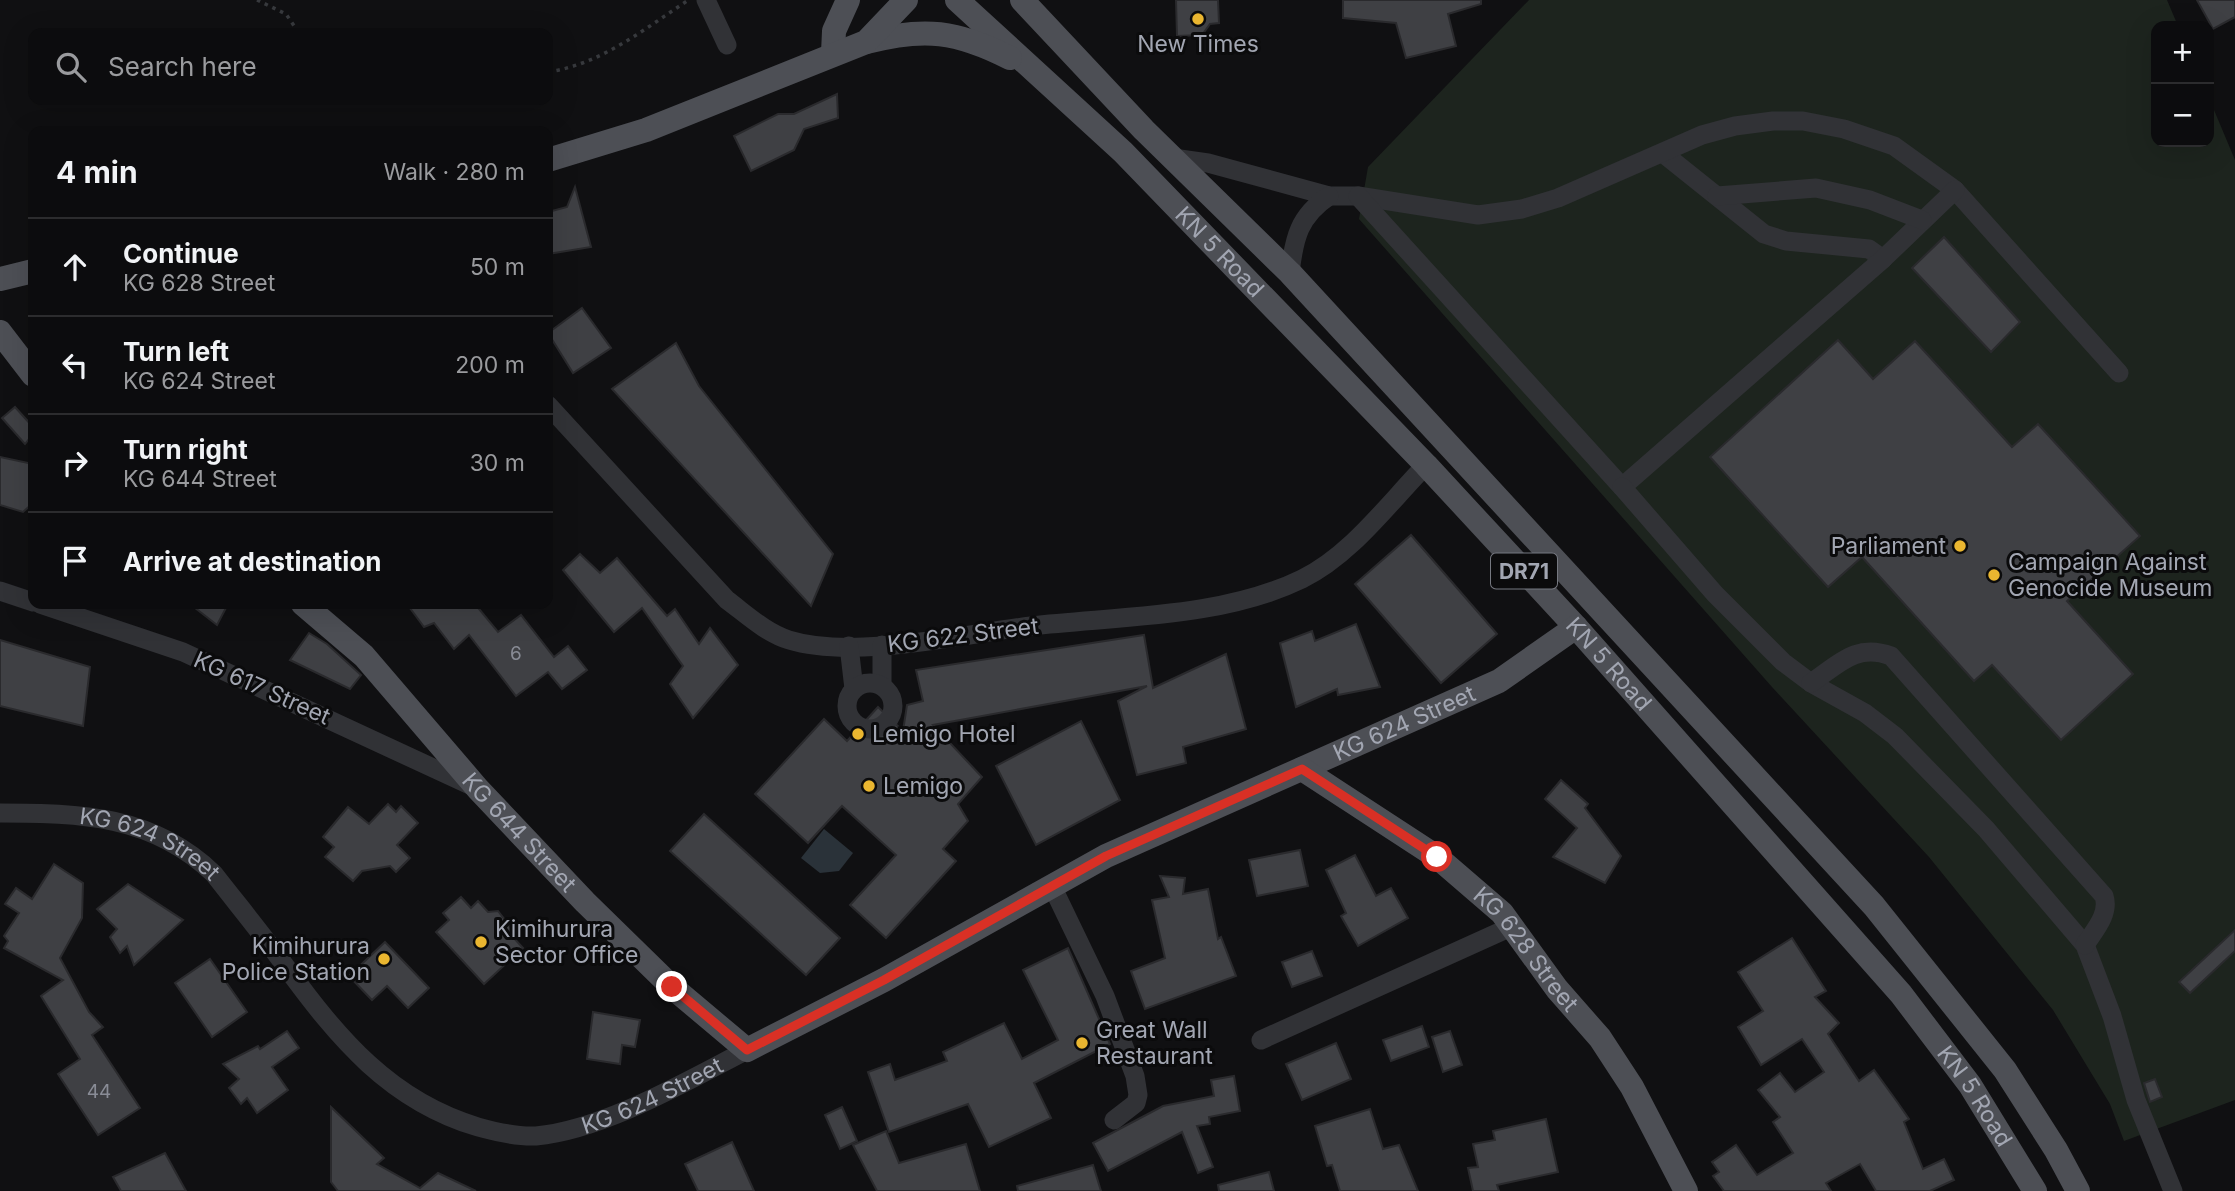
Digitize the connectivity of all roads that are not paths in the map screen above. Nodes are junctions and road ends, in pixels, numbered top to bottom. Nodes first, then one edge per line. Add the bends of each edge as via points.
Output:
1 (706, 0) edge
2 (848, 0) edge
3 (906, 0) edge
4 (957, 0) edge
5 (1021, 0) edge
6 (866, 42) junction
7 (727, 45) dead end
8 (833, 53) junction
9 (1038, 73) junction
10 (1144, 130) junction
11 (1124, 152) junction
12 (1664, 154) junction
13 (553, 158) edge
14 (1173, 158) junction
15 (1955, 190) junction
16 (1329, 196) junction
17 (1358, 196) junction
18 (1717, 196) junction
19 (1922, 219) junction
20 (1883, 259) junction
21 (28, 272) edge
22 (1290, 273) junction
23 (0, 279) edge
24 (0, 332) edge
25 (28, 368) edge
26 (2119, 373) dead end
27 (553, 410) edge
28 (1426, 465) junction
29 (1622, 487) junction
30 (0, 591) edge
31 (28, 600) edge
32 (55, 609) edge
33 (309, 609) edge
34 (1576, 627) junction
35 (882, 645) junction
36 (849, 646) junction
37 (1811, 683) junction
38 (882, 687) junction
39 (854, 689) junction
40 (1302, 769) junction
41 (478, 789) junction
42 (0, 813) edge
43 (1052, 886) junction
44 (1513, 926) junction
45 (2085, 945) junction
46 (1261, 1040) dead end
47 (747, 1050) junction
48 (1114, 1120) dead end
49 (1686, 1191) edge
50 (2035, 1191) edge
51 (2078, 1191) edge
52 (2173, 1191) edge

1 - 7 street
2 - 8 main road via 834,31
3 - 6 main road
4 - 9 main road, KN 5 Road / DR71
5 - 10 main road, KN 5 Road / DR71
6 - 8 main road
6 - 9 main road via 936,32 974,42
8 - 13 main road via 646,130
9 - 11 main road, KN 5 Road / DR71
10 - 11 street
10 - 14 main road, KN 5 Road / DR71
11 - 28 main road, KN 5 Road / DR71
12 - 15 street via 1702,135 1735,126 1803,121 1894,146
12 - 17 street via 1558,198 1501,214 1478,215
12 - 18 street
14 - 16 street
14 - 22 main road, KN 5 Road / DR71
15 - 19 street
15 - 26 street
16 - 17 street
16 - 22 street via 1302,219
17 - 29 street
18 - 19 street via 1816,188 1871,200
18 - 20 street via 1764,234 1786,241 1870,249
19 - 20 street
20 - 29 street
21 - 23 main road
22 - 51 main road, KN 5 Road / DR71 via 1874,906 2005,1070
24 - 25 main road
27 - 36 street, KG 622 Street via 727,600 788,640
28 - 34 main road, KN 5 Road / DR71
28 - 35 street, KG 622 Street via 1334,559 1281,588 1196,610
29 - 37 street via 1715,594 1783,662
30 - 31 street
32 - 41 street, KG 617 Street via 184,652
33 - 41 main road, KG 644 Street via 364,656
34 - 40 main road, KG 624 Street via 1499,681
34 - 50 main road, KN 5 Road / DR71 via 1901,995 1970,1085
35 - 36 street, KG 622 Street
35 - 38 street
36 - 39 street
37 - 45 street via 1895,736 1986,829
37 - 45 street via 1852,654 1873,649 1891,656 2104,896 2103,917
38 - 39 street via 868,683
38 - 39 street via 893,706 888,720 876,728 861,727 850,717 847,702
40 - 43 main road, KG 624 Street via 1106,856
40 - 44 main road, KG 628 Street via 1437,857
41 - 47 main road, KG 644 Street via 672,987
42 - 47 street, KG 624 Street via 89,815 161,834 193,853 214,874 322,1018 352,1049 384,1078 433,1111 460,1121 522,1135 566,1131 655,1096
43 - 47 main road, KG 624 Street
43 - 48 street via 1105,996 1135,1076 1136,1103
44 - 46 street
44 - 49 main road, KG 628 Street via 1632,1087
45 - 52 street via 2136,1100

